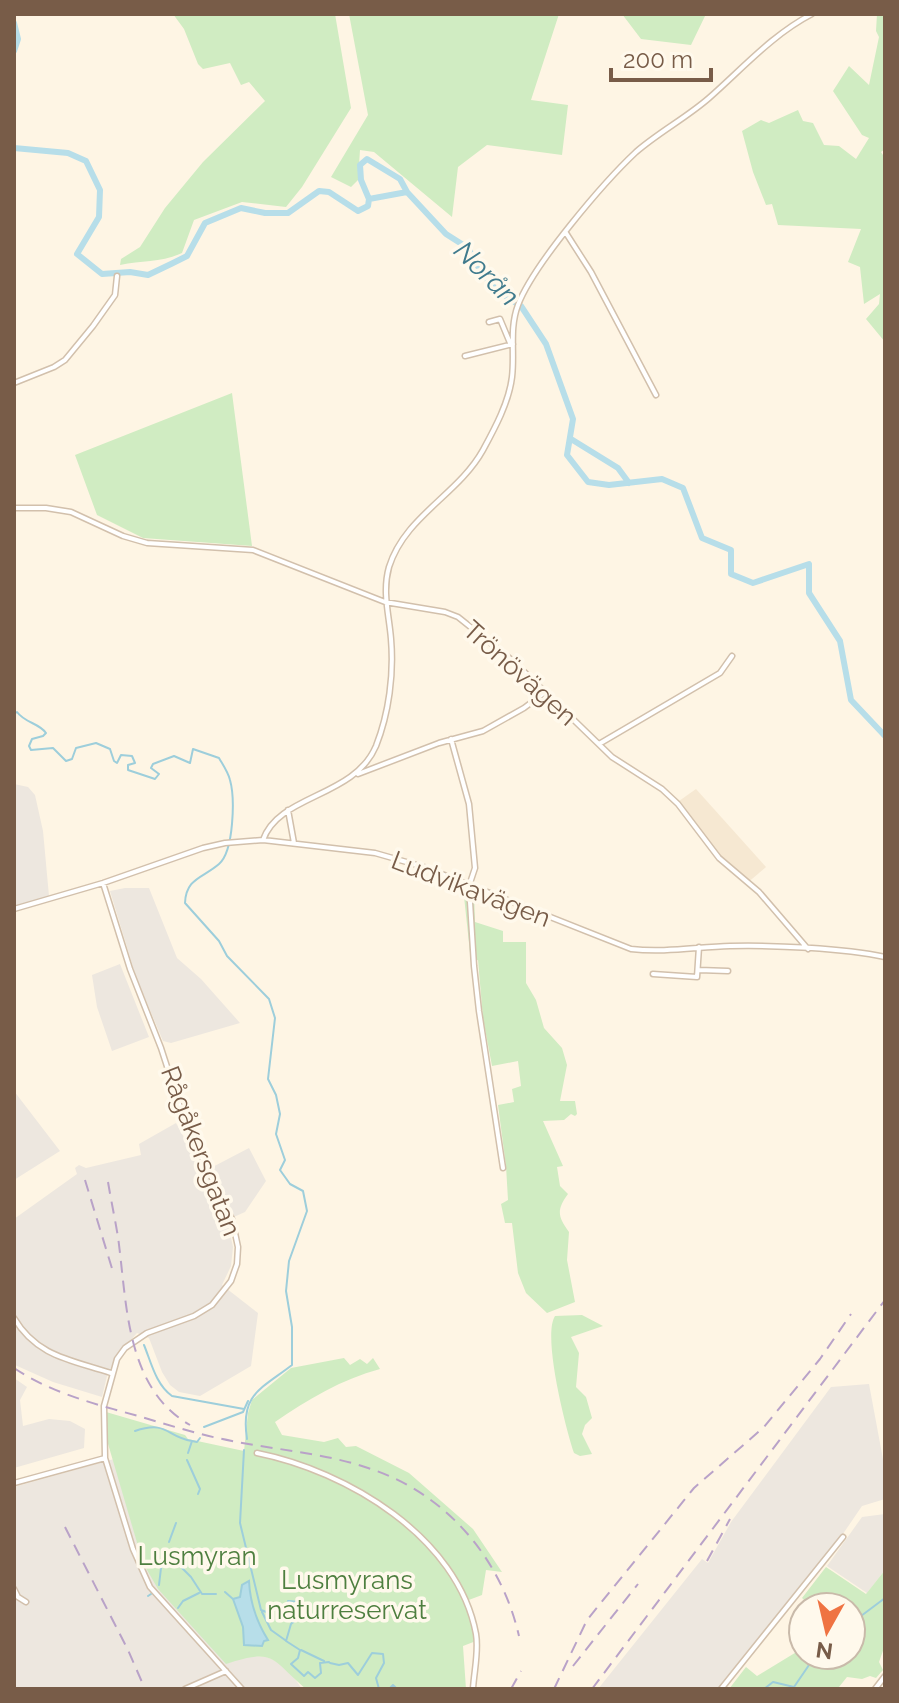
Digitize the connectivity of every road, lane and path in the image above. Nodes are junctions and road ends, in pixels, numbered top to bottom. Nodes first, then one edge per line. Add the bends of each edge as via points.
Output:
1 (812, 14) edge
2 (566, 233) junction
3 (117, 276) dead end
4 (489, 322) dead end
5 (511, 343) junction
6 (465, 356) dead end
7 (14, 383) edge
8 (656, 395) dead end
9 (14, 508) edge
10 (385, 602) junction
11 (732, 656) dead end
12 (544, 693) junction
13 (451, 739) junction
14 (598, 744) junction
15 (354, 776) junction
16 (288, 810) junction
17 (263, 840) junction
18 (294, 843) junction
19 (103, 883) junction
20 (469, 886) junction
21 (14, 909) edge
22 (699, 947) junction
23 (808, 949) junction
24 (885, 957) edge
25 (699, 970) junction
26 (728, 971) dead end
27 (653, 974) dead end
28 (503, 1168) dead end
29 (14, 1318) edge
30 (111, 1373) junction
31 (257, 1453) dead end
32 (105, 1458) junction
33 (14, 1483) edge
34 (843, 1537) dead end
35 (14, 1589) edge
36 (26, 1602) dead end
37 (226, 1671) junction
38 (885, 1676) edge
39 (185, 1689) edge
40 (242, 1689) edge
41 (473, 1689) edge
42 (721, 1689) edge
43 (875, 1689) edge

1 - 2 street via 784,31 636,153
2 - 5 street via 523,295
2 - 8 street
3 - 7 street via 115,295 65,360
4 - 5 street via 500,319
5 - 6 street
5 - 10 street via 511,386 487,442 468,471 400,542 388,573
9 - 10 street, Trönövägen via 71,512 147,543 253,550
10 - 12 street, Trönövägen via 458,617
10 - 15 street via 392,674 384,724 375,750
11 - 14 street via 720,673
12 - 13 street via 483,731
12 - 14 street, Trönövägen
13 - 15 street
13 - 20 street via 469,804 475,868
14 - 23 street, Trönövägen via 678,804 719,858 759,892
15 - 16 street
16 - 17 street
16 - 18 street
17 - 18 street, Ludvikavägen
17 - 19 street, Ludvikavägen via 225,843
18 - 20 street, Ludvikavägen via 375,853
19 - 21 street, Ludvikavägen
19 - 30 street, Rågåkersgatan via 186,1125 232,1219 238,1247 234,1274 219,1299 194,1316 139,1338 125,1348
20 - 22 street, Ludvikavägen via 627,948
20 - 28 street via 479,1011
22 - 23 street, Ludvikavägen
22 - 25 street
23 - 24 street, Ludvikavägen
25 - 26 street
25 - 27 street via 693,977
29 - 30 street via 42,1349
30 - 32 street, Rågåkersgatan via 102,1419
31 - 41 street via 287,1459 347,1486 428,1543 449,1571 474,1624
32 - 33 street
32 - 37 street, Rågåkersgatan via 143,1575
34 - 42 street
35 - 36 street
37 - 39 street
37 - 40 street, Rågåkersgatan
38 - 43 street

